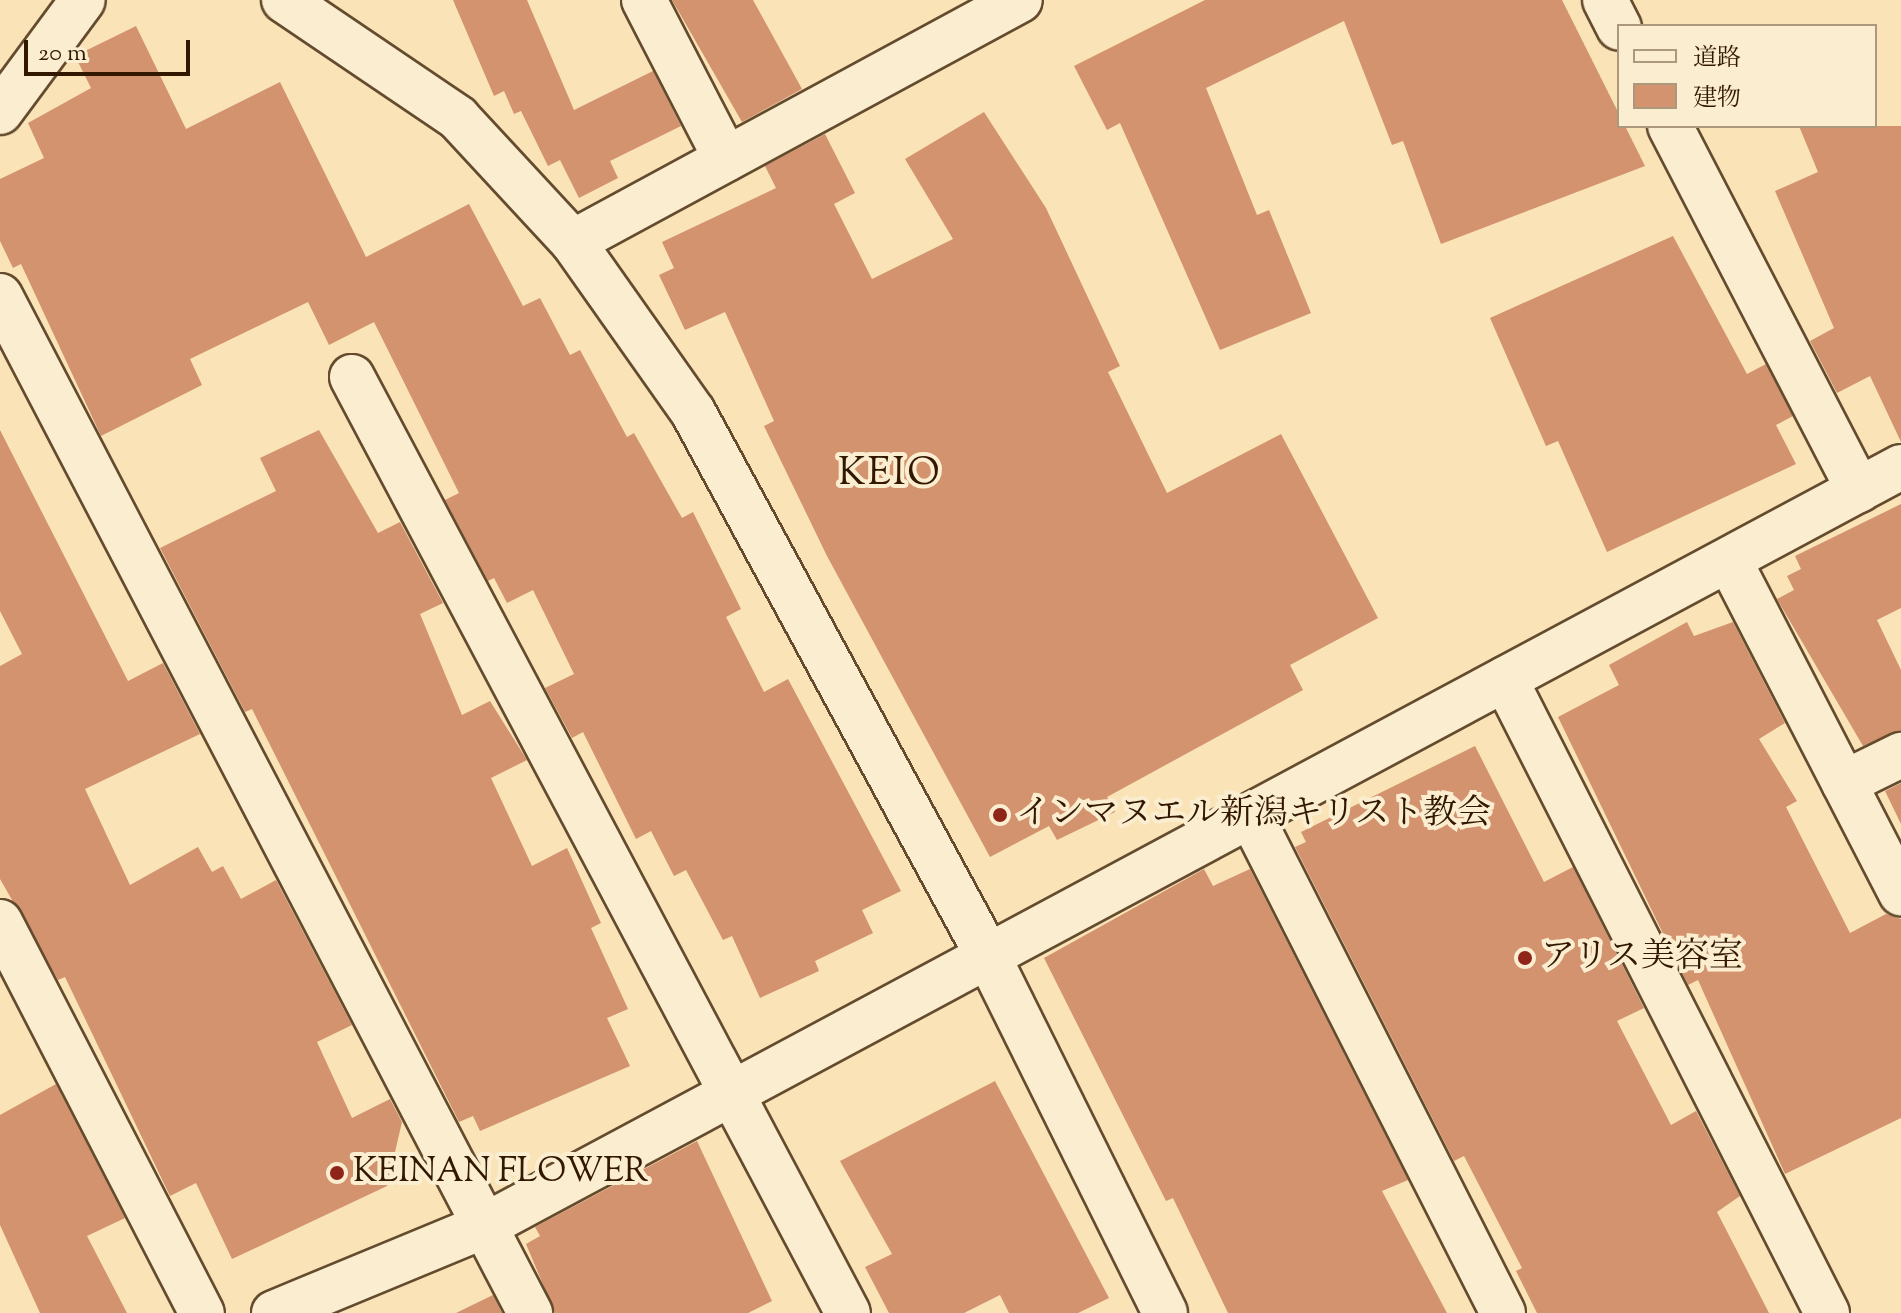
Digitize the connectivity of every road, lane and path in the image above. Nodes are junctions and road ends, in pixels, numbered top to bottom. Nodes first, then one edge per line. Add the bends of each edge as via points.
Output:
1 (83, 0) edge
2 (284, 0) edge
3 (644, 0) edge
4 (1020, 0) edge
5 (1605, 0) edge
6 (963, 14) edge
7 (1617, 24) edge
8 (0, 112) edge
9 (1671, 128) edge
10 (726, 159) junction
11 (573, 242) junction
12 (0, 296) edge
13 (352, 377) dead end
14 (1901, 467) edge
15 (1859, 490) junction
16 (1730, 562) junction
17 (1505, 679) junction
18 (1901, 755) edge
19 (1844, 783) junction
20 (1251, 816) junction
21 (1901, 894) edge
22 (0, 922) edge
23 (988, 956) junction
24 (734, 1093) junction
25 (486, 1225) junction
26 (202, 1313) edge
27 (274, 1313) edge
28 (530, 1313) edge
29 (848, 1313) edge
30 (1165, 1313) edge
31 (1503, 1313) edge
32 (1827, 1313) edge

1 - 8 street
2 - 11 street via 458,118
3 - 10 street
4 - 6 street
5 - 7 street
6 - 10 street
9 - 15 street
10 - 11 street
11 - 23 street via 693,412
12 - 25 street
13 - 24 street
14 - 15 street
15 - 16 street
16 - 17 street
16 - 19 street
17 - 20 street
17 - 32 street
18 - 19 street
19 - 21 street
20 - 23 street
20 - 31 street
22 - 26 street
23 - 24 street
23 - 30 street
24 - 25 street
24 - 29 street
25 - 27 street
25 - 28 street

